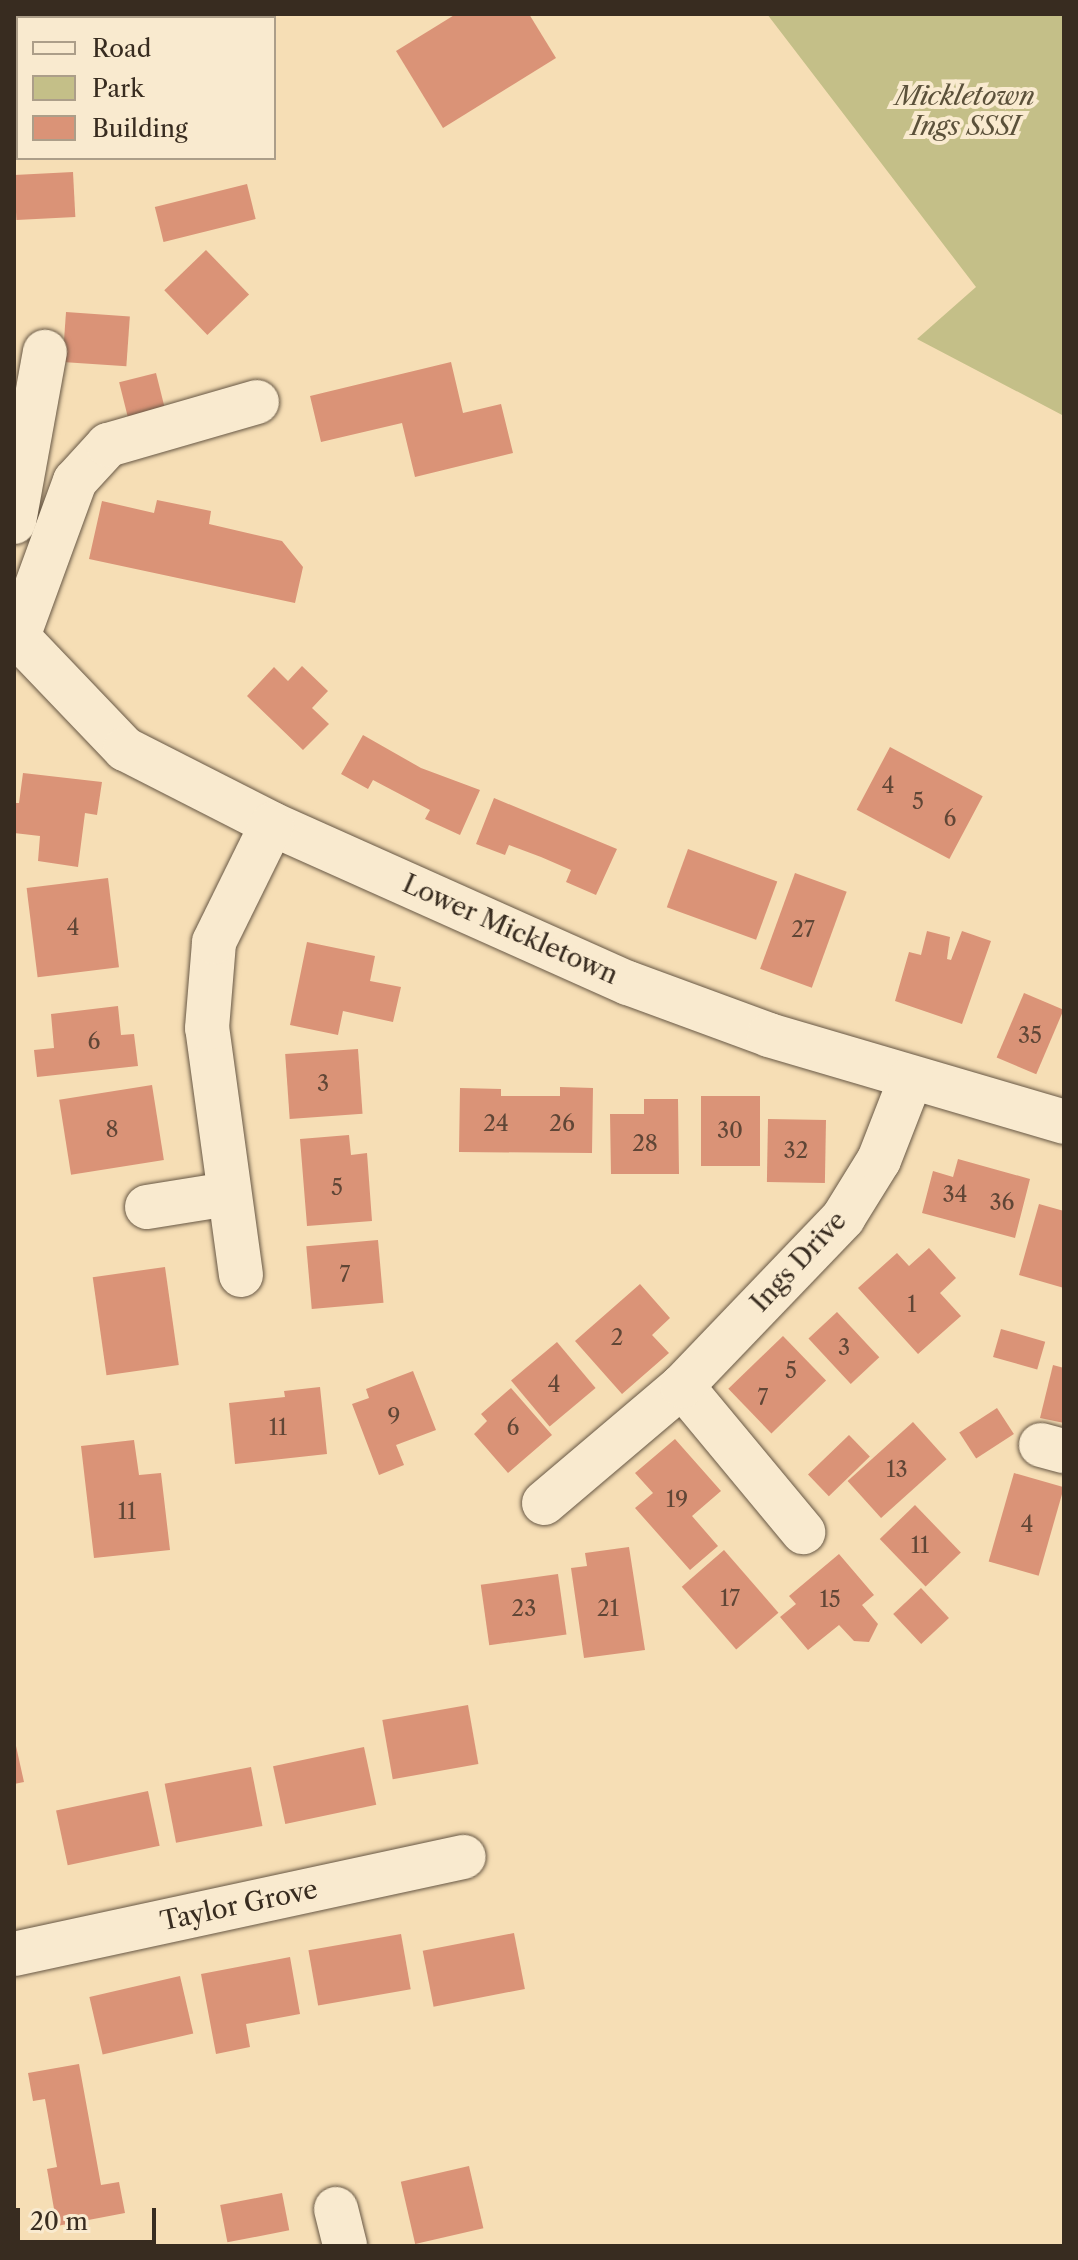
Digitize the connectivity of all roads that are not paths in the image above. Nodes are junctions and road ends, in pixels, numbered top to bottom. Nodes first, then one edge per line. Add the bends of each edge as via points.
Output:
1 (45, 352) dead end
2 (257, 402) dead end
3 (14, 522) edge
4 (16, 634) edge
5 (272, 824) junction
6 (911, 1078) junction
7 (1064, 1122) edge
8 (228, 1194) junction
9 (147, 1207) dead end
10 (241, 1275) dead end
11 (682, 1386) junction
12 (544, 1503) dead end
13 (803, 1532) dead end
14 (464, 1857) dead end
15 (14, 1954) edge

1 - 3 street
2 - 4 street via 108,445 75,481
4 - 5 street, Lower Mickletown via 125,749
5 - 6 street, Lower Mickletown via 628,983 769,1035
5 - 8 street via 214,942 207,1028
6 - 7 street, Lower Mickletown
6 - 11 street, Ings Drive via 879,1160 843,1218
8 - 9 street
8 - 10 street
11 - 12 street, Ings Drive
11 - 13 street
14 - 15 street, Taylor Grove

